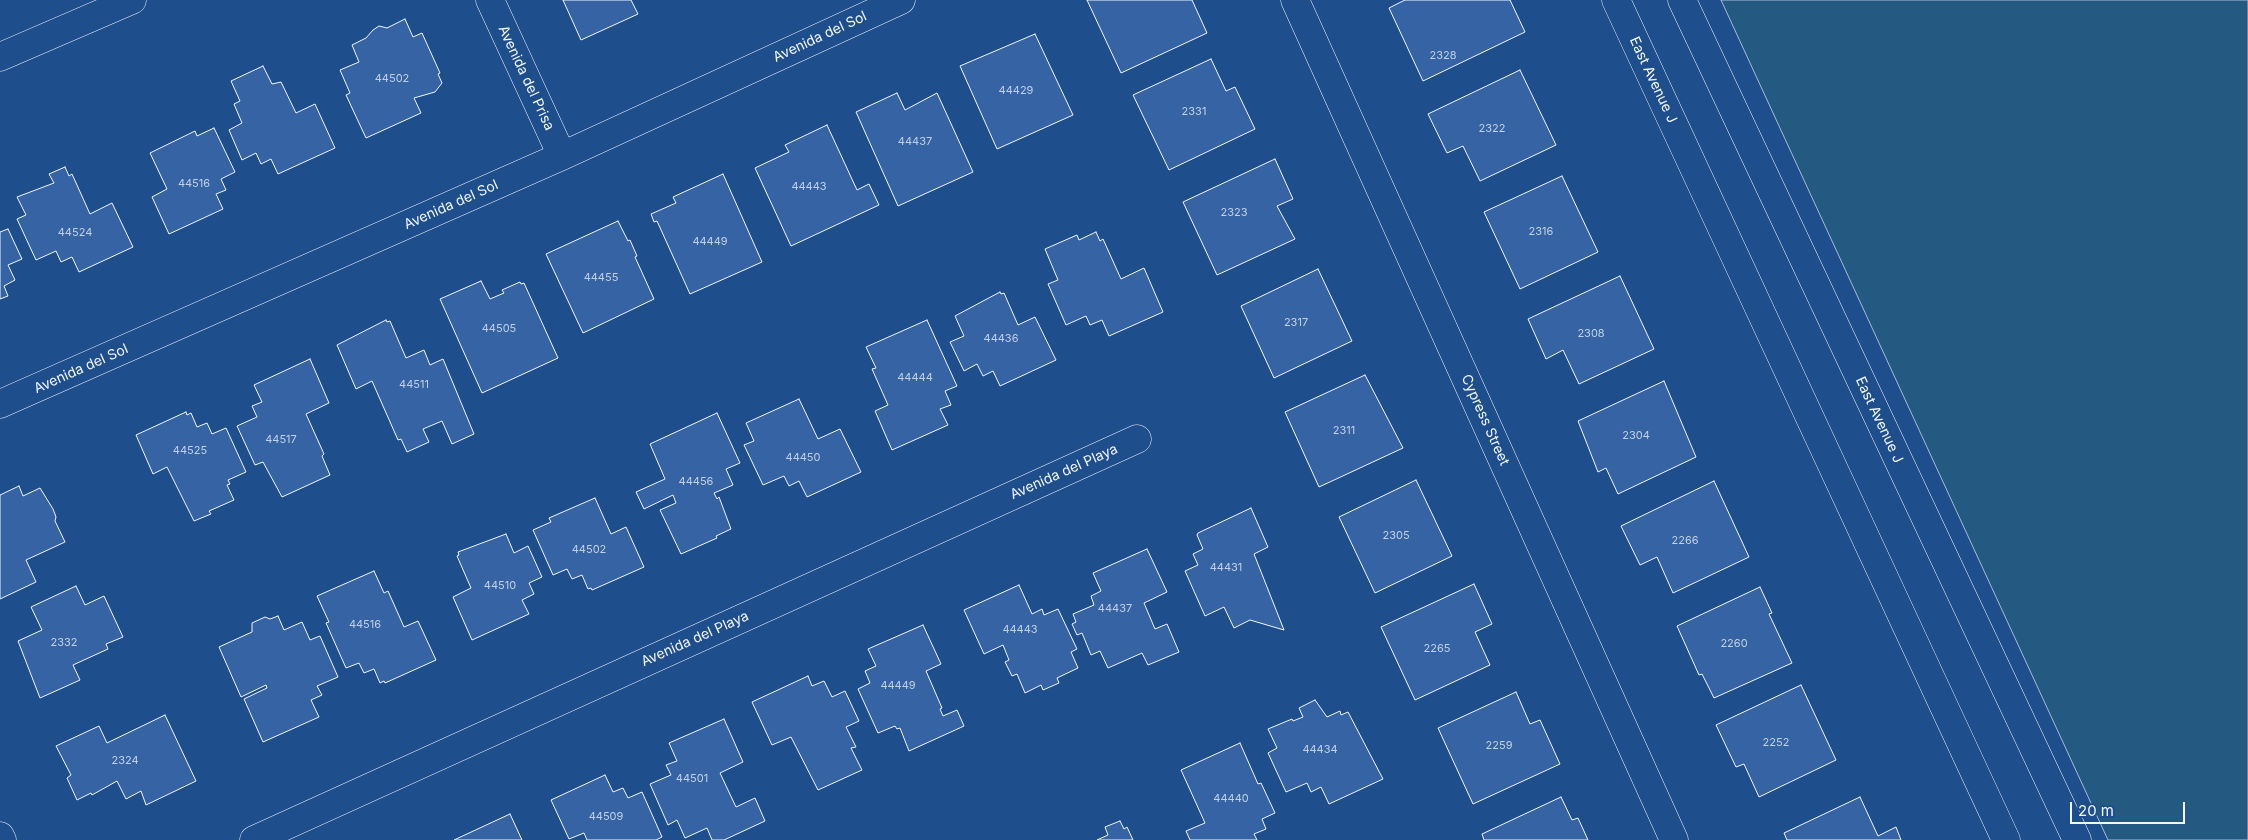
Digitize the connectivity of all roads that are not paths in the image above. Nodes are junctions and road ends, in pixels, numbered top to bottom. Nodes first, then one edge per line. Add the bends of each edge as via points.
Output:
1 (132, 0) edge
2 (490, 0) edge
3 (901, 0) edge
4 (1296, 0) edge
5 (1616, 0) edge
6 (1682, 0) edge
7 (0, 57) edge
8 (562, 156) junction
9 (0, 404) edge
10 (1137, 439) dead end
11 (0, 836) edge
12 (2, 840) edge
13 (254, 840) edge
14 (1674, 840) edge
15 (2006, 840) edge
16 (2077, 840) edge

1 - 7 street
2 - 8 street, Avenida del Prisa
3 - 8 street, Avenida del Sol
4 - 14 street, Cypress Street
5 - 15 street, East Avenue J
6 - 16 street, East Avenue J
8 - 9 street, Avenida del Sol
10 - 13 street, Avenida del Playa
11 - 12 street

